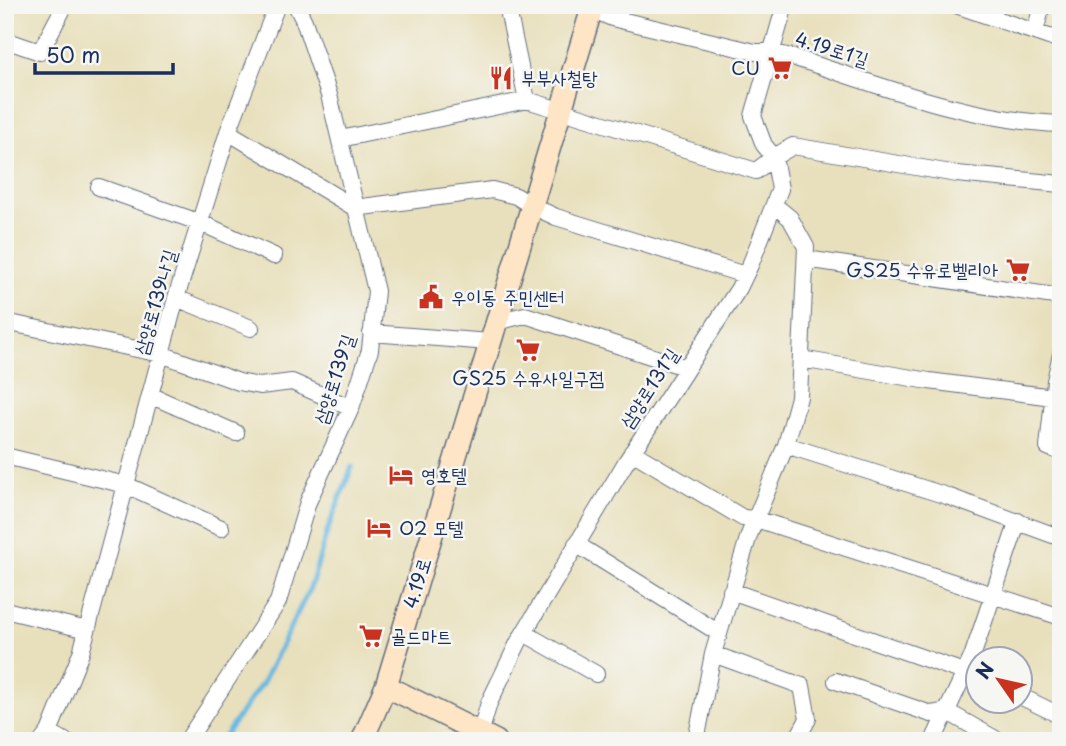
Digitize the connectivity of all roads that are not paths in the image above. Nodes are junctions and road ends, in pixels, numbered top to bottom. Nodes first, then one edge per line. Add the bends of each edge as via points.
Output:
1 (65, 5) edge
2 (277, 5) edge
3 (296, 5) edge
4 (507, 5) edge
5 (785, 5) edge
6 (956, 5) edge
7 (1042, 5) edge
8 (593, 7) edge
9 (1035, 32) junction
10 (1061, 38) edge
11 (5, 40) edge
12 (771, 52) junction
13 (527, 100) junction
14 (561, 110) junction
15 (1061, 124) edge
16 (228, 132) junction
17 (340, 139) junction
18 (774, 157) junction
19 (1061, 184) edge
20 (99, 187) dead end
21 (774, 205) junction
22 (532, 206) junction
23 (355, 208) junction
24 (201, 223) junction
25 (274, 256) dead end
26 (806, 259) junction
27 (745, 275) junction
28 (1061, 297) edge
29 (176, 298) junction
30 (5, 322) edge
31 (251, 328) dead end
32 (493, 332) junction
33 (372, 333) junction
34 (161, 354) junction
35 (1061, 354) edge
36 (801, 359) junction
37 (687, 368) junction
38 (150, 396) junction
39 (1054, 397) junction
40 (351, 408) junction
41 (236, 433) dead end
42 (786, 445) junction
43 (632, 452) junction
44 (1061, 452) edge
45 (5, 456) edge
46 (126, 485) junction
47 (756, 519) junction
48 (1018, 521) junction
49 (220, 528) dead end
50 (1061, 538) edge
51 (576, 544) junction
52 (732, 591) junction
53 (993, 596) junction
54 (5, 610) edge
55 (1061, 617) edge
56 (87, 631) junction
57 (524, 633) junction
58 (719, 633) junction
59 (976, 644) edge
60 (713, 654) junction
61 (964, 671) edge
62 (596, 674) dead end
63 (836, 681) dead end
64 (964, 685) edge
65 (386, 686) junction
66 (1034, 703) edge
67 (946, 711) junction
68 (1061, 716) edge
69 (46, 736) edge
70 (485, 738) edge
71 (65, 741) edge
72 (187, 741) edge
73 (362, 741) edge
74 (696, 741) edge
75 (796, 741) edge
76 (933, 741) edge
77 (999, 741) edge

1 - 11 street via 40,52
2 - 16 street, 삼양로139나길
3 - 17 street, 삼양로139길
4 - 13 street
5 - 12 street, 삼양로131길
6 - 9 street
7 - 9 street
8 - 12 street, 4.19로1길 via 612,18
8 - 14 street, 4.19로
9 - 10 street
12 - 15 street, 4.19로1길 via 957,109
12 - 18 street, 삼양로131길 via 753,116
13 - 14 street
13 - 17 street
14 - 18 street via 756,171
14 - 22 street, 4.19로
16 - 23 street
16 - 24 street, 삼양로139나길
17 - 23 street, 삼양로139길
18 - 19 street via 793,146 957,174
18 - 21 street, 삼양로131길 via 780,190
20 - 24 street
21 - 26 street via 790,218 806,247
21 - 27 street, 삼양로131길
22 - 23 street via 492,190
22 - 27 street
22 - 32 street, 4.19로
23 - 33 street, 삼양로139길 via 376,291
24 - 25 street
24 - 29 street, 삼양로139나길
26 - 28 street
26 - 36 street
27 - 37 street, 삼양로131길
29 - 31 street
29 - 34 street, 삼양로139나길
30 - 34 street
32 - 33 street
32 - 37 street via 525,316
32 - 65 street, 4.19로
33 - 40 street, 삼양로139길
34 - 38 street, 삼양로139나길
34 - 40 street via 239,382 260,386 292,382
35 - 39 street
36 - 39 street
36 - 42 street via 799,397
37 - 43 street, 삼양로131길
38 - 41 street
38 - 46 street, 삼양로139나길
39 - 44 street via 1048,447
40 - 72 street, 삼양로139길 via 308,502 278,602
42 - 47 street
42 - 48 street
43 - 47 street via 743,518
43 - 51 street, 삼양로131길
45 - 46 street
46 - 49 street
46 - 56 street, 삼양로139나길
47 - 52 street
47 - 53 street
48 - 50 street
48 - 53 street
51 - 57 street, 삼양로131길
51 - 58 street
52 - 58 street
52 - 61 street
53 - 55 street
53 - 59 street
54 - 56 street
56 - 69 street, 삼양로139나길
57 - 62 street
57 - 70 street, 삼양로131길 via 489,703
58 - 60 street
60 - 74 street
60 - 75 street via 802,686 808,719
63 - 67 street via 931,714
64 - 67 street
65 - 70 street
65 - 73 street, 4.19로
66 - 68 street
67 - 76 street
67 - 77 street
69 - 71 street

